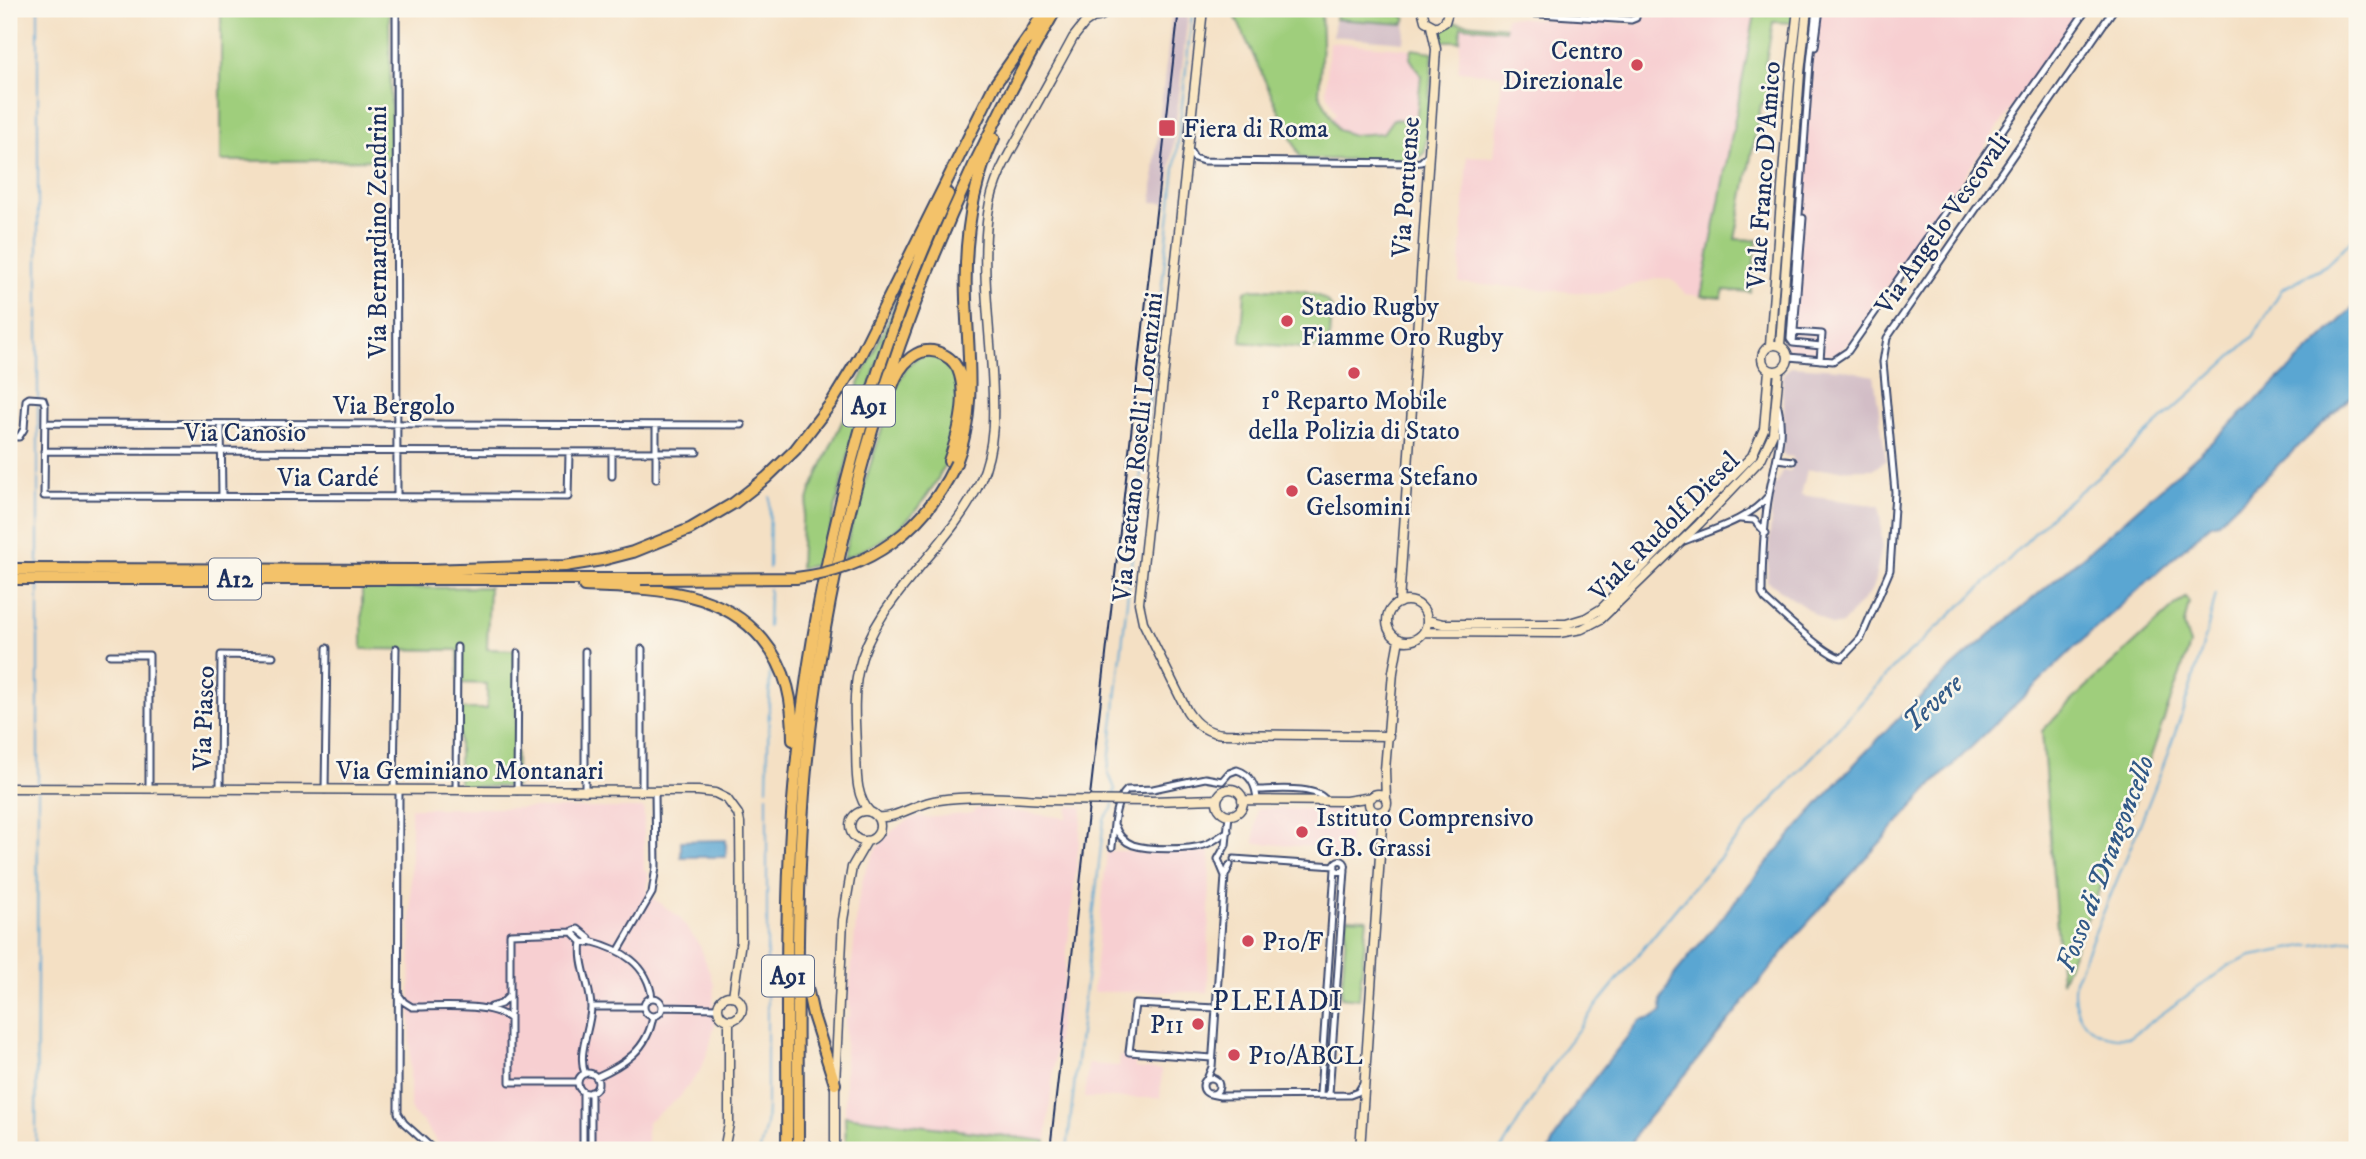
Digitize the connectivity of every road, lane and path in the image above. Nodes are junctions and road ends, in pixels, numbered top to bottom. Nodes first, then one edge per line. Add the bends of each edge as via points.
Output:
1 (396, 9) edge
2 (1045, 9) edge
3 (1056, 9) edge
4 (1086, 9) edge
5 (1107, 9) edge
6 (1117, 9) edge
7 (1203, 9) edge
8 (1449, 9) edge
9 (1465, 9) edge
10 (1637, 9) edge
11 (1798, 9) edge
12 (1807, 9) edge
13 (1818, 9) edge
14 (2087, 9) edge
15 (2114, 9) edge
16 (1174, 10) edge
17 (1419, 11) edge
18 (1094, 17) junction
19 (1431, 26) junction
20 (1029, 36) junction
21 (1015, 80) junction
22 (1188, 148) junction
23 (1429, 152) junction
24 (1794, 332) junction
25 (1793, 343) junction
26 (1775, 345) junction
27 (1821, 346) junction
28 (1789, 357) junction
29 (1820, 360) junction
30 (1774, 370) junction
31 (1776, 401) junction
32 (877, 413) junction
33 (45, 422) junction
34 (221, 424) junction
35 (396, 425) junction
36 (656, 425) junction
37 (742, 425) dead end
38 (9, 437) edge
39 (44, 451) junction
40 (222, 451) junction
41 (397, 452) junction
42 (697, 452) dead end
43 (569, 453) junction
44 (612, 453) junction
45 (656, 453) junction
46 (1777, 459) junction
47 (1793, 461) dead end
48 (952, 462) junction
49 (612, 476) dead end
50 (656, 479) dead end
51 (1769, 495) junction
52 (222, 496) junction
53 (397, 497) junction
54 (1767, 516) junction
55 (1740, 519) junction
56 (1766, 533) junction
57 (1679, 544) junction
58 (9, 569) edge
59 (31, 574) junction
60 (426, 575) junction
61 (9, 579) edge
62 (1399, 603) junction
63 (1427, 620) junction
64 (1424, 632) junction
65 (1399, 639) junction
66 (457, 647) dead end
67 (327, 648) dead end
68 (396, 648) dead end
69 (642, 649) dead end
70 (585, 651) dead end
71 (519, 653) dead end
72 (110, 655) dead end
73 (273, 656) dead end
74 (1389, 736) junction
75 (1385, 770) junction
76 (1223, 785) junction
77 (9, 788) edge
78 (149, 789) junction
79 (220, 789) junction
80 (397, 789) junction
81 (456, 789) junction
82 (324, 790) junction
83 (1255, 790) junction
84 (517, 791) junction
85 (585, 792) junction
86 (642, 792) junction
87 (655, 792) junction
88 (1373, 796) junction
89 (1217, 799) junction
90 (1242, 800) junction
91 (1257, 800) junction
92 (1386, 800) junction
93 (1326, 801) junction
94 (1336, 801) junction
95 (793, 802) junction
96 (1376, 810) junction
97 (874, 814) junction
98 (1229, 815) junction
99 (892, 817) junction
100 (1114, 822) junction
101 (880, 830) junction
102 (1228, 831) junction
103 (867, 841) junction
104 (1227, 841) junction
105 (1112, 847) dead end
106 (1223, 852) junction
107 (1232, 855) junction
108 (1222, 865) junction
109 (1230, 865) junction
110 (1335, 867) junction
111 (1345, 870) junction
112 (1225, 876) junction
113 (573, 932) junction
114 (798, 938) junction
115 (590, 941) junction
116 (582, 942) junction
117 (620, 950) junction
118 (398, 994) junction
119 (510, 995) junction
120 (733, 996) junction
121 (1327, 998) junction
122 (652, 999) junction
123 (1336, 999) junction
124 (501, 1003) junction
125 (412, 1007) junction
126 (510, 1007) junction
127 (591, 1007) junction
128 (644, 1007) junction
129 (662, 1007) junction
130 (485, 1008) junction
131 (718, 1008) junction
132 (1216, 1008) junction
133 (501, 1012) junction
134 (653, 1017) junction
135 (510, 1019) junction
136 (398, 1020) junction
137 (729, 1021) junction
138 (837, 1042) junction
139 (1212, 1058) junction
140 (1212, 1068) junction
141 (585, 1074) junction
142 (596, 1077) junction
143 (1207, 1079) junction
144 (1365, 1079) junction
145 (578, 1082) junction
146 (1217, 1082) junction
147 (835, 1084) junction
148 (583, 1092) junction
149 (591, 1092) junction
150 (1210, 1094) junction
151 (1320, 1094) junction
152 (1329, 1094) junction
153 (1232, 1095) junction
154 (1350, 1095) junction
155 (1363, 1108) junction
156 (835, 1119) junction
157 (839, 1130) junction
158 (434, 1150) edge
159 (583, 1150) edge
160 (591, 1150) edge
161 (724, 1150) edge
162 (787, 1150) edge
163 (798, 1150) edge
164 (835, 1150) edge
165 (841, 1150) edge
166 (1360, 1150) edge

1 - 35 street, Via Bernardino Zendrini
2 - 20 highway, A91
3 - 21 highway, A91
4 - 18 street
5 - 18 street
6 - 16 street
7 - 22 street, Via Gaetano Roselli Lorenzini
8 - 19 street via 1444,24
9 - 10 street via 1632,20
11 - 26 street, Viale Franco D'Amico
12 - 26 street, Viale Franco D'Amico
13 - 24 street
13 - 25 street via 1810,63
14 - 29 street via 1848,351 1833,361
15 - 56 street, Via Angelo Vescovali via 1887,338 1883,362 1895,492 1890,570 1869,621 1856,645 1843,657 1833,656 1764,598
17 - 19 street
18 - 97 street via 1073,38 992,194 986,261 993,416 982,478 884,616 862,657 856,692 857,765 861,799
19 - 23 street, Via Portuense via 1436,48
20 - 60 highway via 994,86 843,385 808,435 766,478 690,529 602,560
20 - 95 highway, A91 via 944,203 873,391 825,571 804,693
21 - 32 highway, A91 via 932,255
21 - 48 highway via 1013,97 981,168 970,216 965,282 969,406 965,437
22 - 23 street via 1194,158 1203,161 1415,163
22 - 74 street, Via Gaetano Roselli Lorenzini via 1141,618 1187,711 1209,731
23 - 62 street, Via Portuense
24 - 25 street
24 - 27 street via 1822,334
25 - 27 street
26 - 28 street
26 - 30 street via 1762,355 1763,364
27 - 29 street
28 - 29 street
28 - 30 street via 1786,366
30 - 31 street, Viale Rudolf Diesel
30 - 63 street, Viale Rudolf Diesel via 1764,429 1752,456 1598,611 1559,625
31 - 46 street via 1780,419
31 - 57 street, Viale Rudolf Diesel via 1773,433 1762,456
32 - 48 highway via 908,360 928,350 945,355 959,371 962,388
32 - 114 highway, A91 via 838,557 821,649 806,778
33 - 34 street, Via Bergolo
33 - 38 street via 44,402 28,399 23,433
33 - 39 street
34 - 35 street, Via Bergolo
34 - 40 street
35 - 36 street, Via Bergolo
35 - 41 street, Via Bernardino Zendrini
36 - 37 street, Via Bergolo
36 - 45 street
39 - 40 street, Via Canosio
39 - 52 street, Via Cardé via 44,496
40 - 41 street, Via Canosio
40 - 52 street
41 - 43 street, Via Canosio
41 - 53 street, Via Bernardino Zendrini
42 - 45 street, Via Canosio
43 - 44 street, Via Canosio
43 - 53 street, Via Cardé via 568,497
44 - 45 street, Via Canosio
44 - 49 street
45 - 50 street
46 - 47 street
46 - 51 street
48 - 60 highway via 904,526 877,545 825,567 641,576
51 - 54 street
51 - 55 street
52 - 53 street, Via Cardé
54 - 55 street
54 - 56 street
55 - 56 street via 1754,520
55 - 57 street
57 - 64 street, Viale Rudolf Diesel via 1608,613 1582,629 1548,634
58 - 59 highway, A12
59 - 60 highway, A12
59 - 61 highway, A12
60 - 95 highway via 656,589 701,598 729,610 767,644 787,679 793,715
62 - 63 street via 1418,604
62 - 65 street via 1390,612 1388,625
63 - 64 street
64 - 65 street via 1415,639
65 - 74 street
66 - 81 street
67 - 82 street
68 - 80 street
69 - 86 street
70 - 85 street
71 - 84 street
72 - 78 street via 149,655
73 - 79 street, Via Piasco via 221,655
74 - 75 street
75 - 88 street
75 - 92 street
76 - 83 street via 1229,773 1238,770 1248,775
76 - 89 street
76 - 90 street
76 - 100 street via 1205,778 1127,790
77 - 78 street, Via Geminiano Montanari
78 - 79 street, Via Geminiano Montanari
79 - 82 street, Via Geminiano Montanari
80 - 81 street, Via Geminiano Montanari
80 - 82 street, Via Geminiano Montanari
80 - 118 street
81 - 84 street, Via Geminiano Montanari
83 - 91 street
83 - 93 street via 1315,791
84 - 85 street, Via Geminiano Montanari
85 - 86 street, Via Geminiano Montanari
86 - 87 street, Via Geminiano Montanari
87 - 117 street via 652,893
87 - 120 street, Via Geminiano Montanari via 715,793 727,799 738,814 741,942
88 - 92 street
88 - 94 street
88 - 96 street via 1369,802
89 - 98 street via 1218,808
89 - 99 street, bridge via 937,800
90 - 91 street
90 - 98 street via 1239,811
91 - 93 street
92 - 96 street via 1387,805
93 - 94 street
94 - 96 street
95 - 162 highway, A91
96 - 144 street via 1381,842
97 - 99 street
97 - 101 street
97 - 103 street via 856,814 850,827 858,839
98 - 102 street
99 - 101 street
100 - 102 street via 1118,834 1142,847 1206,847
100 - 105 street
101 - 103 street
102 - 104 street
103 - 138 street via 854,862 845,905
104 - 106 street
104 - 107 street
106 - 107 street
106 - 108 street via 1218,859
107 - 109 street
107 - 110 street
108 - 109 street
108 - 112 street
109 - 112 street
110 - 111 street
110 - 111 street via 1343,861
110 - 121 street
111 - 123 street
112 - 132 street
113 - 115 street via 581,930
113 - 116 street
113 - 119 street via 510,934
114 - 147 highway via 810,1005
114 - 163 highway, A91
115 - 116 street
115 - 117 street
116 - 127 street
117 - 122 street via 642,971
118 - 125 street
118 - 136 street
119 - 124 street
119 - 126 street
120 - 131 street via 721,1000
120 - 137 street via 742,1004 742,1012
121 - 123 street via 1334,994
121 - 151 street
122 - 128 street
122 - 129 street
123 - 152 street
124 - 126 street
124 - 130 street
125 - 130 street
125 - 136 street
126 - 133 street
126 - 135 street
127 - 128 street
127 - 141 street via 582,1055
128 - 134 street
129 - 131 street
129 - 134 street
130 - 133 street
131 - 137 street
132 - 139 street
132 - 139 street via 1135,1004 1129,1052
133 - 135 street
134 - 142 street via 632,1057
135 - 145 street via 510,1082
136 - 158 street via 398,1113
137 - 161 street
138 - 147 street
138 - 157 street
139 - 140 street
140 - 143 street
140 - 146 street
141 - 142 street
141 - 145 street
142 - 149 street via 597,1086
143 - 146 street
143 - 150 street via 1203,1088
144 - 154 street via 1358,1092
144 - 155 street
145 - 148 street
146 - 150 street via 1217,1091
146 - 153 street via 1223,1092
147 - 156 street
148 - 149 street
148 - 159 street
149 - 160 street
150 - 153 street
151 - 152 street
151 - 153 street
152 - 154 street
154 - 155 street via 1357,1097
155 - 166 street
156 - 157 street
156 - 164 street
157 - 165 street

